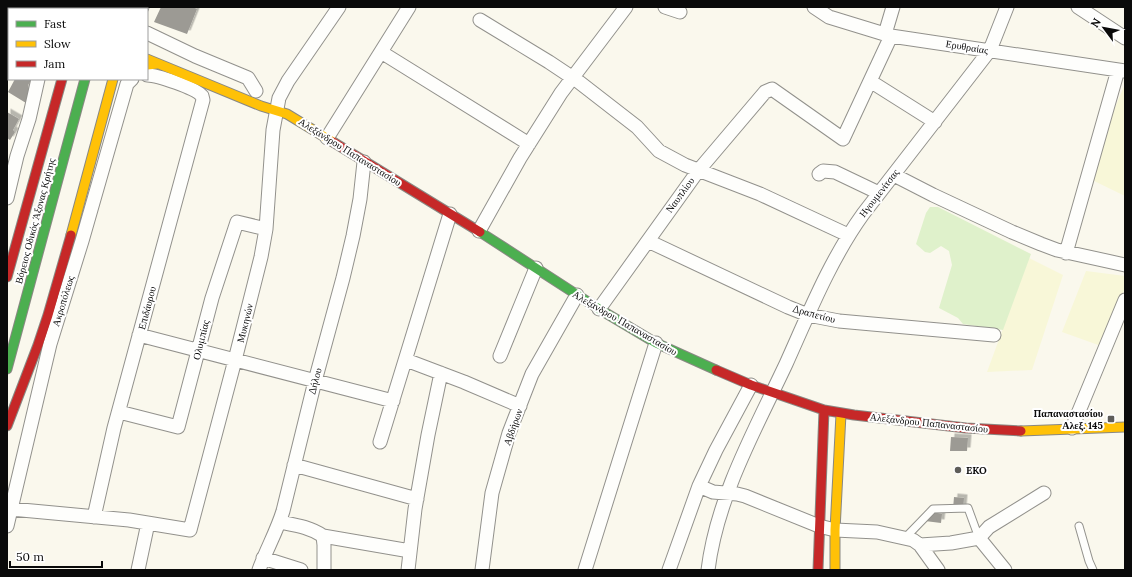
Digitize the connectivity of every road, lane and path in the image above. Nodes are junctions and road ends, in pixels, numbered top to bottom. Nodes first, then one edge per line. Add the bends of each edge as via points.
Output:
1 (339, 7) edge
2 (626, 7) edge
3 (665, 7) edge
4 (814, 7) edge
5 (893, 7) edge
6 (1007, 7) edge
7 (1078, 7) edge
8 (405, 8) edge
9 (680, 12) dead end
10 (480, 20) dead end
11 (148, 33) edge
12 (888, 35) junction
13 (1125, 38) edge
14 (990, 50) junction
15 (381, 52) junction
16 (148, 60) edge
17 (157, 64) junction
18 (148, 65) edge
19 (1121, 71) edge
20 (148, 75) edge
21 (572, 77) junction
22 (38, 80) edge
23 (62, 80) edge
24 (85, 80) edge
25 (114, 80) edge
26 (120, 80) edge
27 (131, 80) edge
28 (232, 81) dead end
29 (870, 81) junction
30 (110, 92) junction
31 (272, 102) junction
32 (42, 116) dead end
33 (935, 122) junction
34 (327, 138) junction
35 (529, 144) junction
36 (44, 146) junction
37 (12, 153) edge
38 (364, 162) junction
39 (698, 171) junction
40 (819, 174) dead end
41 (894, 175) junction
42 (879, 193) junction
43 (7, 198) edge
44 (450, 214) junction
45 (266, 229) junction
46 (479, 231) junction
47 (848, 235) junction
48 (648, 241) junction
49 (1066, 253) junction
50 (1125, 265) edge
51 (536, 268) junction
52 (7, 277) edge
53 (577, 295) junction
54 (1125, 300) edge
55 (599, 309) junction
56 (808, 315) junction
57 (139, 335) junction
58 (994, 335) dead end
59 (656, 343) junction
60 (198, 351) junction
61 (500, 356) dead end
62 (235, 360) junction
63 (406, 360) junction
64 (7, 369) edge
65 (441, 373) junction
66 (315, 381) junction
67 (751, 385) junction
68 (772, 392) junction
69 (393, 400) junction
70 (520, 406) junction
71 (824, 410) junction
72 (119, 412) junction
73 (841, 414) junction
74 (7, 426) edge
75 (1125, 427) edge
76 (1072, 428) junction
77 (380, 442) dead end
78 (294, 465) junction
79 (699, 486) junction
80 (728, 493) junction
81 (1044, 493) dead end
82 (417, 499) junction
83 (11, 509) junction
84 (94, 516) junction
85 (280, 522) junction
86 (148, 523) junction
87 (7, 526) edge
88 (819, 526) junction
89 (1079, 526) dead end
90 (836, 530) junction
91 (323, 536) junction
92 (905, 538) junction
93 (979, 538) junction
94 (920, 545) junction
95 (410, 551) junction
96 (261, 564) edge
97 (138, 570) edge
98 (301, 570) edge
99 (324, 570) edge
100 (408, 570) edge
101 (482, 570) edge
102 (585, 570) edge
103 (669, 570) edge
104 (708, 570) edge
105 (818, 570) edge
106 (835, 570) edge
107 (938, 570) edge
108 (1005, 570) edge
109 (1093, 570) edge

1 - 31 street, Μυκηνών via 281,93
2 - 21 street
3 - 9 street
4 - 12 street, Ερυθραίας via 829,17
5 - 12 street
6 - 14 street, Ηγουμενίτσας
7 - 13 street
8 - 15 street
10 - 21 street
11 - 31 street, Αλεξάνδρου Παπαναστασίου via 248,78
12 - 14 street, Ερυθραίας
12 - 29 street
14 - 19 street, Ερυθραίας
14 - 33 street, Ηγουμενίτσας
15 - 34 street
15 - 35 street
16 - 17 main road, Αλεξάνδρου Παπαναστασίου
17 - 18 main road
17 - 31 main road, Αλεξάνδρου Παπαναστασίου via 261,106
19 - 49 street
20 - 57 street, Επιδάυρου via 197,91 203,100
21 - 35 street
21 - 39 street via 637,127 659,151
22 - 37 street via 29,118
23 - 36 main road, Βόρειος Οδικός Άξονας Κρήτης
24 - 64 main road, Βόρειος Οδικός Άξονας Κρήτης
25 - 30 main road
26 - 30 main road
27 - 83 street, Ακροπόλεως via 127,84 50,344
28 - 31 main road, Αλεξάνδρου Παπαναστασίου
29 - 33 street
29 - 39 street, Ναυπλίου via 843,139 772,89 765,92
30 - 74 main road via 48,315
31 - 34 main road, Αλεξάνδρου Παπαναστασίου
31 - 45 street, Μυκηνών
32 - 36 main road
33 - 41 street, Ηγουμενίτσας
34 - 38 main road, Αλεξάνδρου Παπαναστασίου
35 - 46 street
36 - 52 main road, Βόρειος Οδικός Άξονας Κρήτης
37 - 43 street
38 - 44 main road, Αλεξάνδρου Παπαναστασίου
38 - 66 street, Δήλου via 354,236
39 - 47 street via 760,194
39 - 48 street, Ναυπλίου
40 - 42 street via 823,170 835,172
41 - 42 street, Ηγουμενίτσας
41 - 49 street via 1012,232
42 - 47 street, Ηγουμενίτσας
44 - 46 main road, Αλεξάνδρου Παπαναστασίου
44 - 63 street
45 - 60 street, Ολυμπίας via 237,222
45 - 62 street, Μυκηνών
46 - 51 main road, Αλεξάνδρου Παπαναστασίου
47 - 56 street, Ηγουμενίτσας
48 - 55 street, Ναυπλίου
48 - 56 street, Δραπετίου
49 - 50 street
51 - 53 main road, Αλεξάνδρου Παπαναστασίου
51 - 61 street
53 - 55 main road, Αλεξάνδρου Παπαναστασίου
53 - 70 street, Αβδήρων via 532,374
54 - 76 street
55 - 59 main road, Αλεξάνδρου Παπαναστασίου
56 - 58 street, Δραπετίου via 839,321
56 - 68 street, Ηγουμενίτσας
57 - 60 street
57 - 72 street, Επιδάυρου
59 - 67 main road, Αλεξάνδρου Παπαναστασίου
59 - 102 street
60 - 62 street
60 - 72 street, Ολυμπίας via 178,428
62 - 66 street
62 - 86 street, Μυκηνών via 190,530
63 - 65 street
63 - 69 street
65 - 70 street
65 - 82 street
66 - 69 street
66 - 78 street, Δήλου
67 - 68 main road, Αλεξάνδρου Παπαναστασίου
67 - 79 street
68 - 71 main road, Αλεξάνδρου Παπαναστασίου
68 - 80 street, Ηγουμενίτσας
69 - 77 street
70 - 101 street, Αβδήρων via 509,432 492,493
71 - 73 main road, Αλεξάνδρου Παπαναστασίου
71 - 88 main road
72 - 84 street, Επιδάυρου
73 - 76 main road, Αλεξάνδρου Παπαναστασίου via 1016,431
73 - 90 main road
75 - 76 main road, Αλεξάνδρου Παπαναστασίου
78 - 82 street
78 - 85 street, Δήλου
79 - 80 street via 712,492
79 - 103 street
80 - 88 street via 753,498
80 - 104 street, Ηγουμενίτσας via 712,542
81 - 93 street via 989,527
82 - 95 street
83 - 84 street
83 - 87 street, Ακροπόλεως
84 - 86 street
85 - 91 street via 303,526
85 - 96 street, Δήλου
86 - 97 street
88 - 90 street
88 - 105 main road
89 - 109 lane
90 - 92 street via 877,532
90 - 106 main road
91 - 95 street
91 - 99 street
92 - 93 lane via 933,508 968,508
92 - 94 street
93 - 94 street
93 - 108 street
94 - 107 street
95 - 100 street
96 - 98 street

